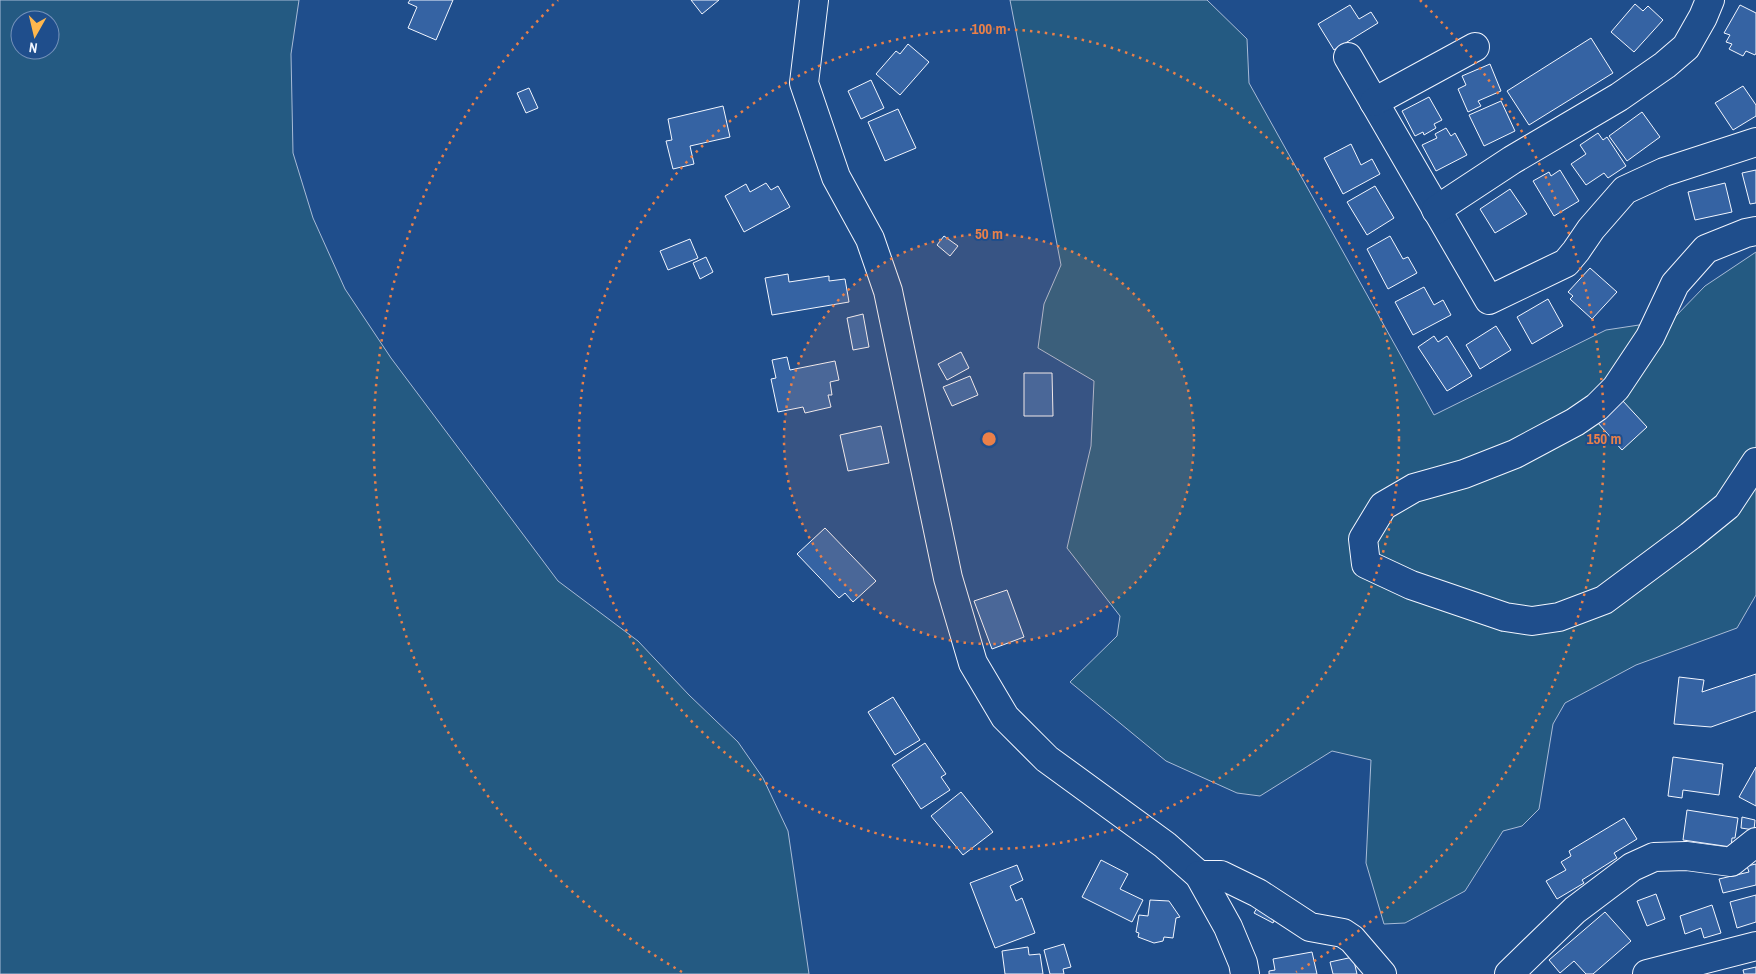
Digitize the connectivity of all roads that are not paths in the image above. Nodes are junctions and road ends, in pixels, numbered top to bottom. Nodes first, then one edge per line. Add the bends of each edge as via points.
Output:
1 (814, 0) edge
2 (1710, 0) edge
3 (1476, 47) dead end
4 (1348, 57) dead end
5 (1374, 102) junction
6 (1756, 142) edge
7 (1436, 210) junction
8 (1756, 232) edge
9 (1755, 467) edge
10 (1756, 842) edge
11 (1199, 875) junction
12 (1756, 946) edge
13 (1245, 974) edge
14 (1382, 974) edge
15 (1509, 974) edge
16 (1648, 974) edge

1 - 11 street via 804,82 836,177 870,239 888,291 948,578 973,663 1005,717 1047,759 1164,845
2 - 7 street via 1686,47 1664,65
3 - 5 street
4 - 5 street
5 - 7 street
6 - 7 street via 1664,172 1625,190 1566,263 1489,300
8 - 9 street via 1706,249 1675,284 1650,337 1616,388 1597,408 1515,454 1464,474 1414,488 1383,506 1362,539 1366,564 1411,585 1505,617 1532,621 1559,617 1604,600 1690,536 1727,506
10 - 15 street via 1731,862 1686,856 1654,857 1632,867 1575,910
11 - 13 street via 1228,927
11 - 14 street via 1221,875 1258,893 1310,927 1343,933
12 - 16 street

